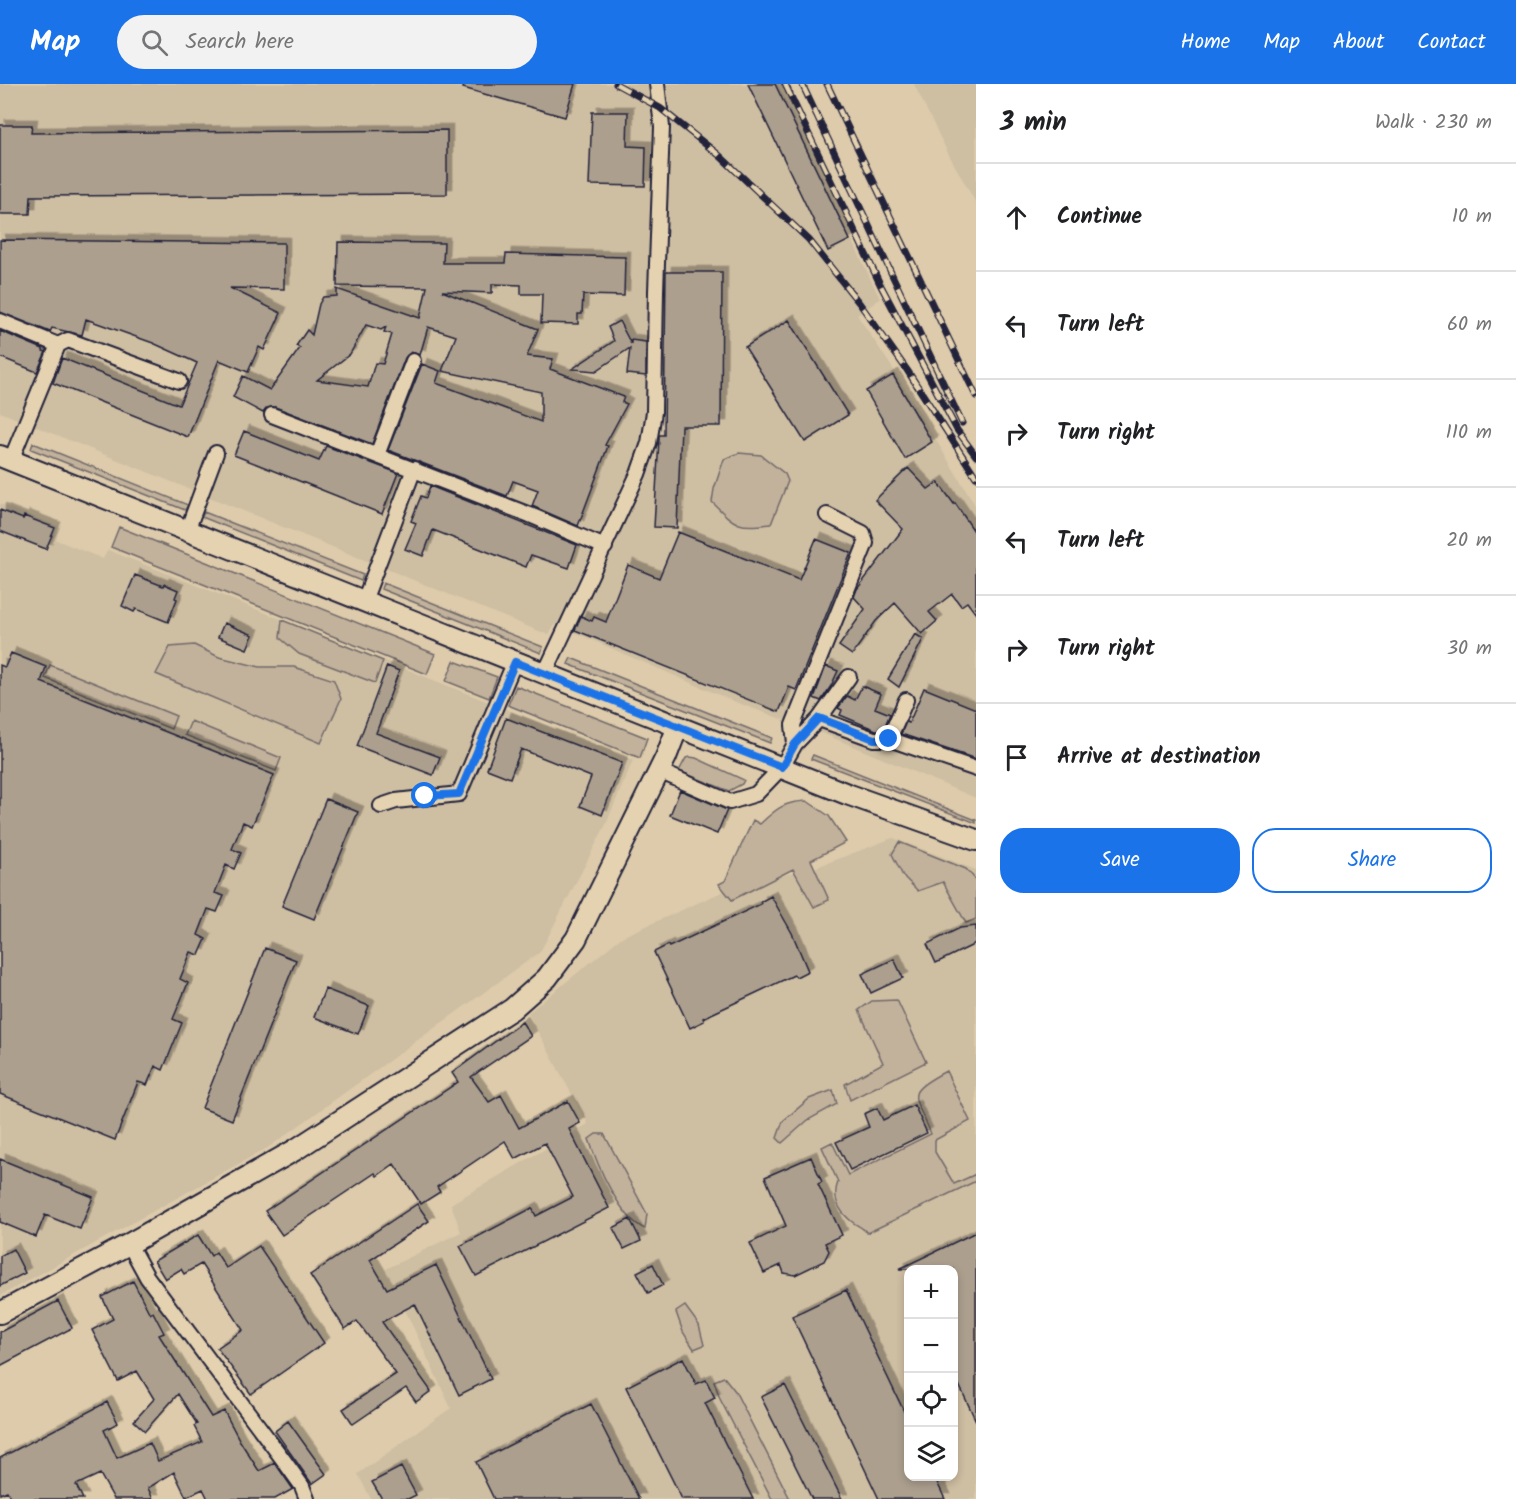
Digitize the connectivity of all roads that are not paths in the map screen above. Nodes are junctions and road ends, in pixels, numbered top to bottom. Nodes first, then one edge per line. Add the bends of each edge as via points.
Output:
1 (657, 84) edge
2 (0, 321) edge
3 (58, 345) junction
4 (413, 361) dead end
5 (179, 381) dead end
6 (272, 415) dead end
7 (216, 453) dead end
8 (377, 455) junction
9 (6, 458) edge
10 (414, 469) junction
11 (828, 515) dead end
12 (187, 531) junction
13 (605, 547) junction
14 (364, 601) junction
15 (515, 662) junction
16 (545, 673) junction
17 (849, 677) dead end
18 (906, 700) dead end
19 (819, 718) junction
20 (678, 726) junction
21 (889, 739) junction
22 (795, 744) junction
23 (782, 767) junction
24 (976, 769) edge
25 (659, 771) junction
26 (381, 806) dead end
27 (976, 840) edge
28 (129, 1244) junction
29 (0, 1313) edge
30 (308, 1499) edge

1 - 13 street via 662,127 654,412 638,474
2 - 3 street
3 - 5 street via 68,340
3 - 9 street
4 - 8 street
6 - 8 street
7 - 12 street
8 - 10 street
9 - 12 main road
10 - 13 street
10 - 14 street
11 - 22 street via 863,533 866,543 794,725
12 - 14 main road
13 - 16 street
14 - 15 main road
15 - 16 main road
15 - 26 street via 459,794
16 - 20 main road
17 - 19 street
18 - 21 street
19 - 21 street via 874,739
19 - 22 street
20 - 23 main road
20 - 25 main road
21 - 24 street
22 - 23 street
23 - 25 street via 756,794 730,802
23 - 27 main road
25 - 28 main road via 576,939 547,978 512,1009 295,1150
28 - 29 main road
28 - 30 street via 147,1277 282,1458

